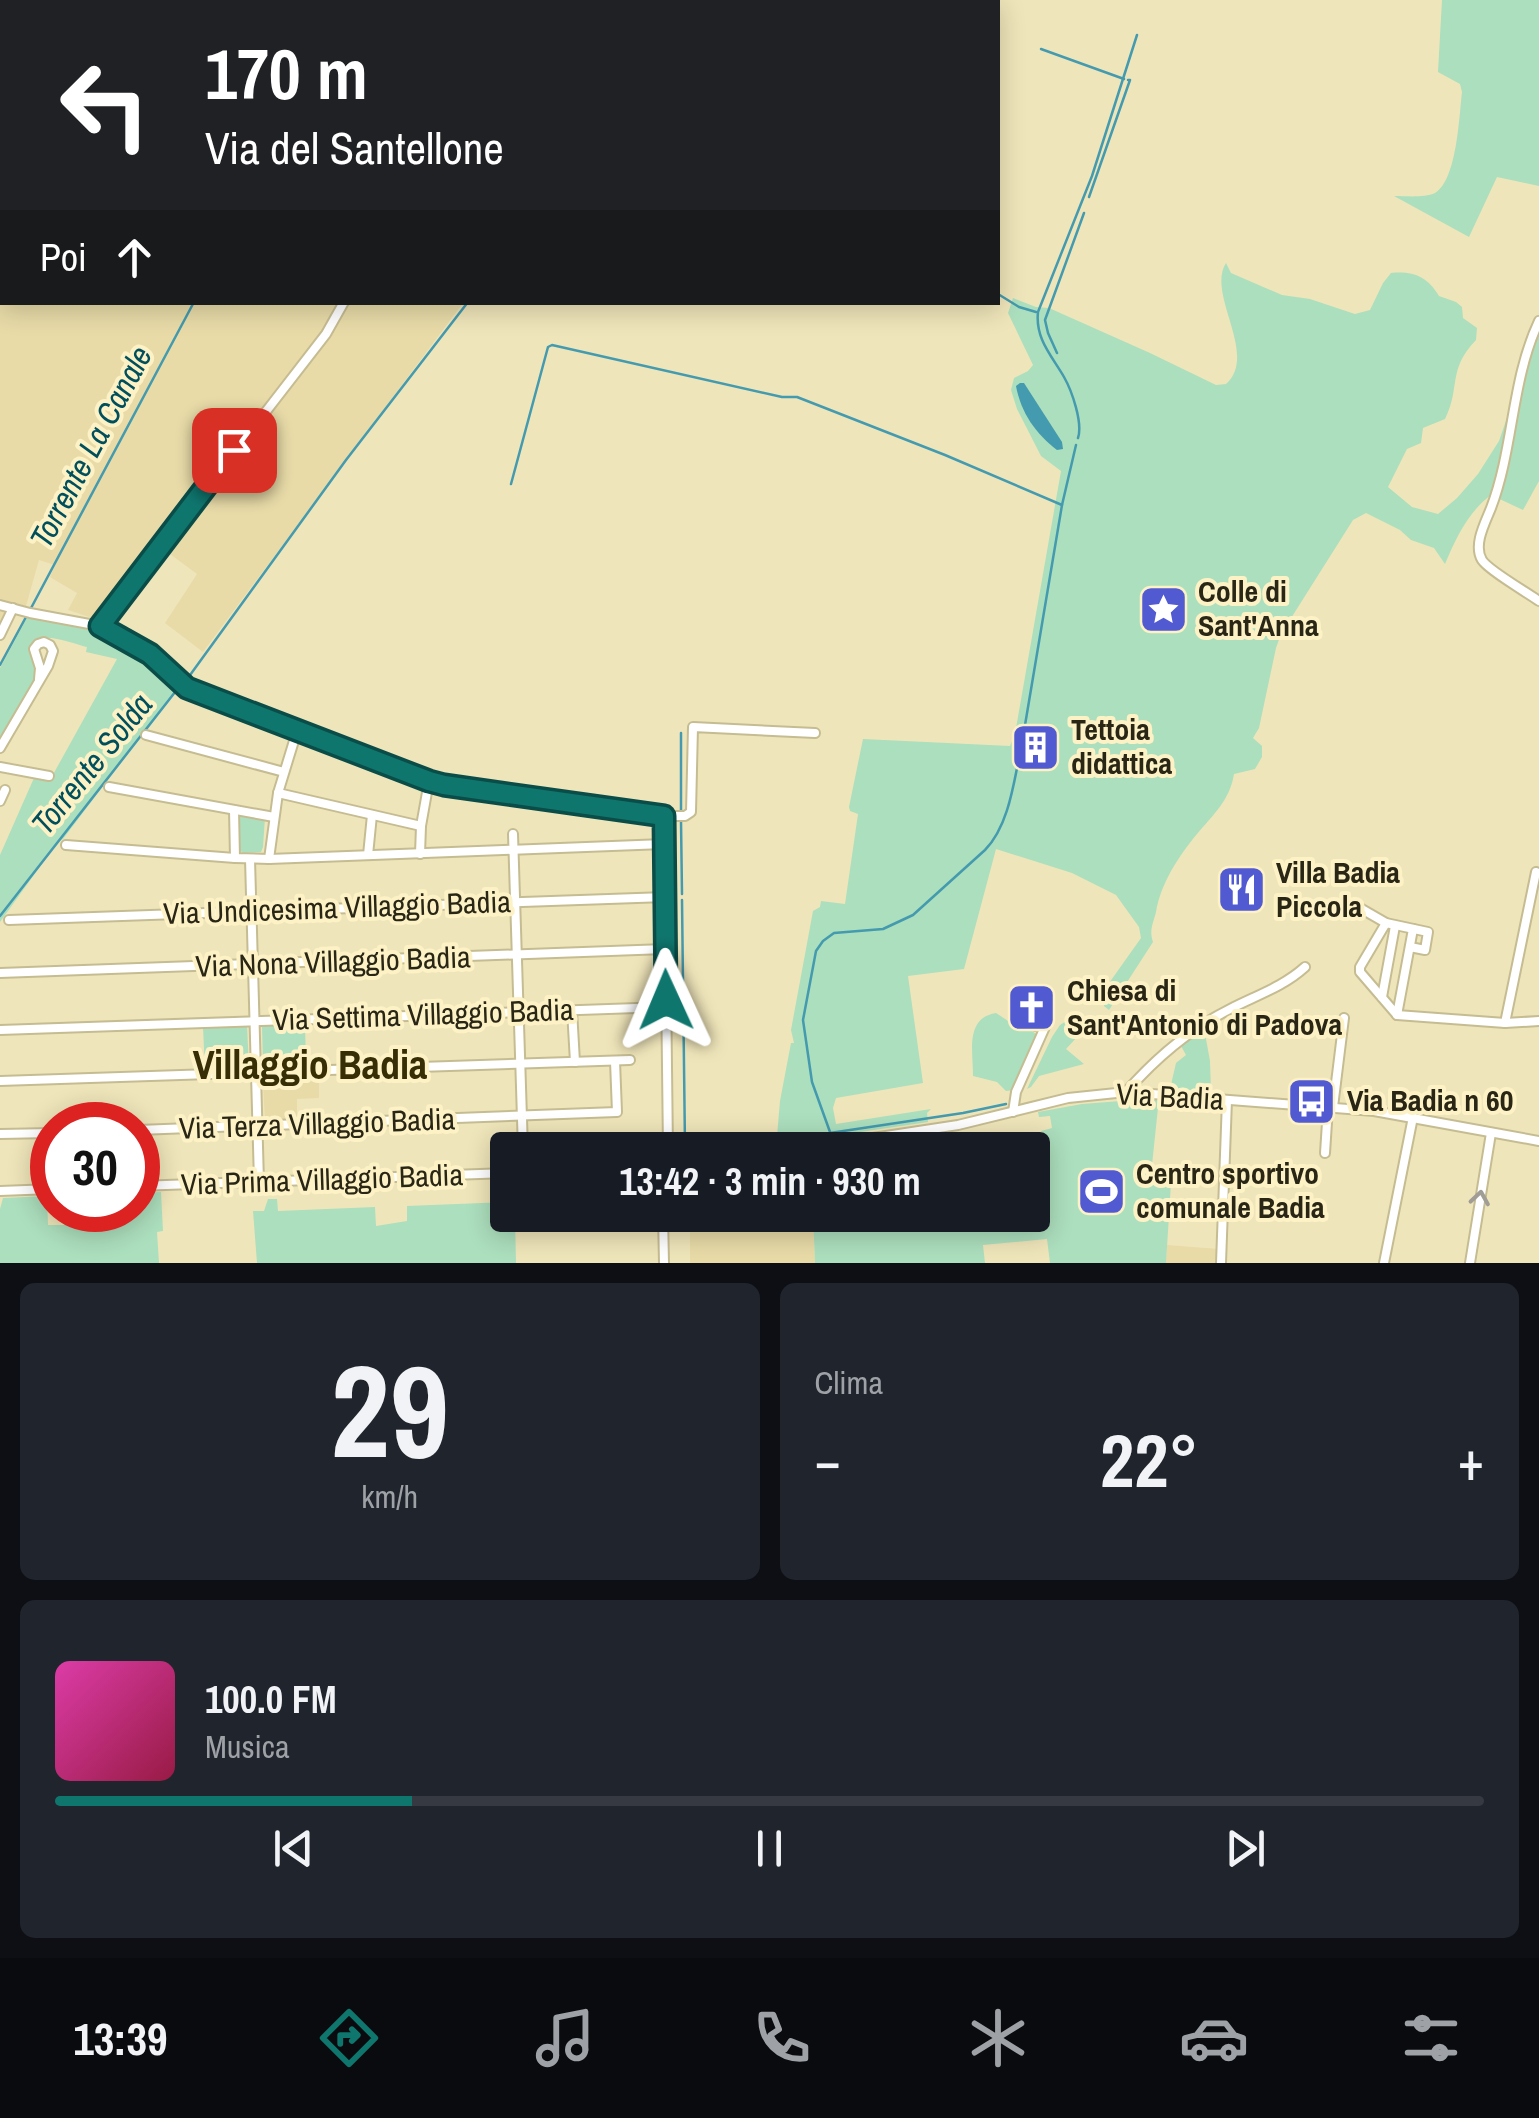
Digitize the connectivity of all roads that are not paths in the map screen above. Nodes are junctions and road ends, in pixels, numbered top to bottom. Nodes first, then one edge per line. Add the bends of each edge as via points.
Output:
1 (342, 305) edge
2 (1539, 321) edge
3 (1539, 601) edge
4 (0, 605) edge
5 (22, 610) junction
6 (100, 626) junction
7 (0, 636) edge
8 (51, 657) junction
9 (37, 658) junction
10 (39, 678) junction
11 (297, 732) junction
12 (814, 733) dead end
13 (146, 735) dead end
14 (0, 748) edge
15 (344, 749) junction
16 (340, 761) dead end
17 (0, 767) edge
18 (284, 772) junction
19 (48, 776) dead end
20 (429, 781) junction
21 (110, 787) dead end
22 (5, 790) dead end
23 (278, 793) junction
24 (0, 801) edge
25 (234, 810) junction
26 (372, 814) junction
27 (664, 816) junction
28 (274, 817) junction
29 (421, 826) junction
30 (512, 834) dead end
31 (475, 836) dead end
32 (66, 844) dead end
33 (664, 844) junction
34 (513, 849) junction
35 (477, 851) junction
36 (420, 854) junction
37 (368, 855) junction
38 (235, 858) junction
39 (250, 859) junction
40 (269, 859) junction
41 (1536, 872) dead end
42 (666, 897) junction
43 (516, 901) junction
44 (1353, 904) dead end
45 (250, 912) junction
46 (10, 920) dead end
47 (1390, 924) junction
48 (1413, 929) junction
49 (1410, 948) junction
50 (665, 950) junction
51 (518, 955) junction
52 (252, 965) junction
53 (1305, 967) dead end
54 (0, 973) edge
55 (1382, 997) junction
56 (666, 1007) junction
57 (572, 1010) junction
58 (519, 1012) junction
59 (1397, 1014) junction
60 (1344, 1018) dead end
61 (254, 1021) junction
62 (1539, 1021) edge
63 (1505, 1023) junction
64 (1035, 1026) dead end
65 (0, 1030) edge
66 (630, 1060) dead end
67 (615, 1061) junction
68 (574, 1062) junction
69 (521, 1064) junction
70 (256, 1074) junction
71 (0, 1081) edge
72 (1126, 1092) junction
73 (1227, 1100) junction
74 (1331, 1107) junction
75 (1013, 1112) junction
76 (523, 1117) junction
77 (1414, 1117) junction
78 (257, 1126) junction
79 (160, 1129) edge
80 (523, 1132) edge
81 (668, 1132) edge
82 (913, 1132) edge
83 (30, 1133) edge
84 (1491, 1133) junction
85 (0, 1134) edge
86 (1539, 1141) edge
87 (1326, 1153) dead end
88 (490, 1174) edge
89 (259, 1182) junction
90 (160, 1185) edge
91 (30, 1189) edge
92 (0, 1190) edge
93 (664, 1232) edge
94 (664, 1263) edge
95 (1220, 1263) edge
96 (1384, 1263) edge
97 (1470, 1263) edge

1 - 6 street
2 - 3 street via 1479,549 1483,562
4 - 5 street
5 - 6 street
5 - 7 street
6 - 11 street via 150,654 187,688
8 - 9 street
8 - 9 street via 44,642 34,649
8 - 10 street
9 - 10 street
10 - 14 street
11 - 15 street
11 - 18 street
12 - 27 street via 693,726 692,812
13 - 18 street
15 - 16 street
15 - 20 street
17 - 19 street
18 - 23 street
20 - 27 street
20 - 29 street
21 - 25 street
22 - 24 street
23 - 26 street
23 - 28 street
25 - 28 street
25 - 38 street
26 - 29 street
26 - 37 street
27 - 33 street
28 - 40 street
29 - 36 street
30 - 34 street
31 - 35 street
32 - 38 street
33 - 34 street
33 - 42 street
34 - 35 street
34 - 43 street
35 - 36 street
36 - 37 street
37 - 40 street
38 - 39 street
39 - 40 street
39 - 45 street
41 - 63 street
42 - 43 street, Via Undicesima Villaggio Badia
42 - 50 street
43 - 45 street, Via Undicesima Villaggio Badia
43 - 51 street
44 - 47 street
45 - 46 street, Via Undicesima Villaggio Badia
45 - 52 street
47 - 48 street
47 - 55 street
47 - 55 street via 1360,967
48 - 49 street
48 - 49 street via 1428,932 1425,950
49 - 59 street
50 - 51 street, Via Nona Villaggio Badia
50 - 56 street
51 - 52 street, Via Nona Villaggio Badia
51 - 58 street
52 - 54 street, Via Nona Villaggio Badia
52 - 61 street
53 - 72 street via 1171,1047
55 - 59 street
56 - 57 street, Via Settima Villaggio Badia
56 - 81 street
57 - 58 street, Via Settima Villaggio Badia
57 - 68 street
58 - 61 street, Via Settima Villaggio Badia
58 - 69 street
59 - 63 street
60 - 74 street
61 - 65 street, Via Settima Villaggio Badia
61 - 70 street
62 - 63 street
64 - 75 street via 1048,1014
66 - 67 street
67 - 68 street
67 - 76 street, Via Terza Villaggio Badia via 617,1112
68 - 69 street
69 - 70 street
69 - 76 street
70 - 71 street
70 - 78 street
72 - 73 street, Via Badia
72 - 75 street, Via Badia
73 - 74 street, Via Badia
73 - 95 street
74 - 77 street, Via Badia
74 - 87 street
75 - 82 street, Via Badia
76 - 78 street, Via Terza Villaggio Badia
76 - 80 street
77 - 84 street, Via Badia
77 - 96 street
78 - 79 street, Via Terza Villaggio Badia
78 - 89 street
83 - 85 street
84 - 86 street, Via Badia
97 -> 84 street
88 - 89 street, Via Prima Villaggio Badia
89 - 90 street, Via Prima Villaggio Badia
91 - 92 street
93 - 94 street

